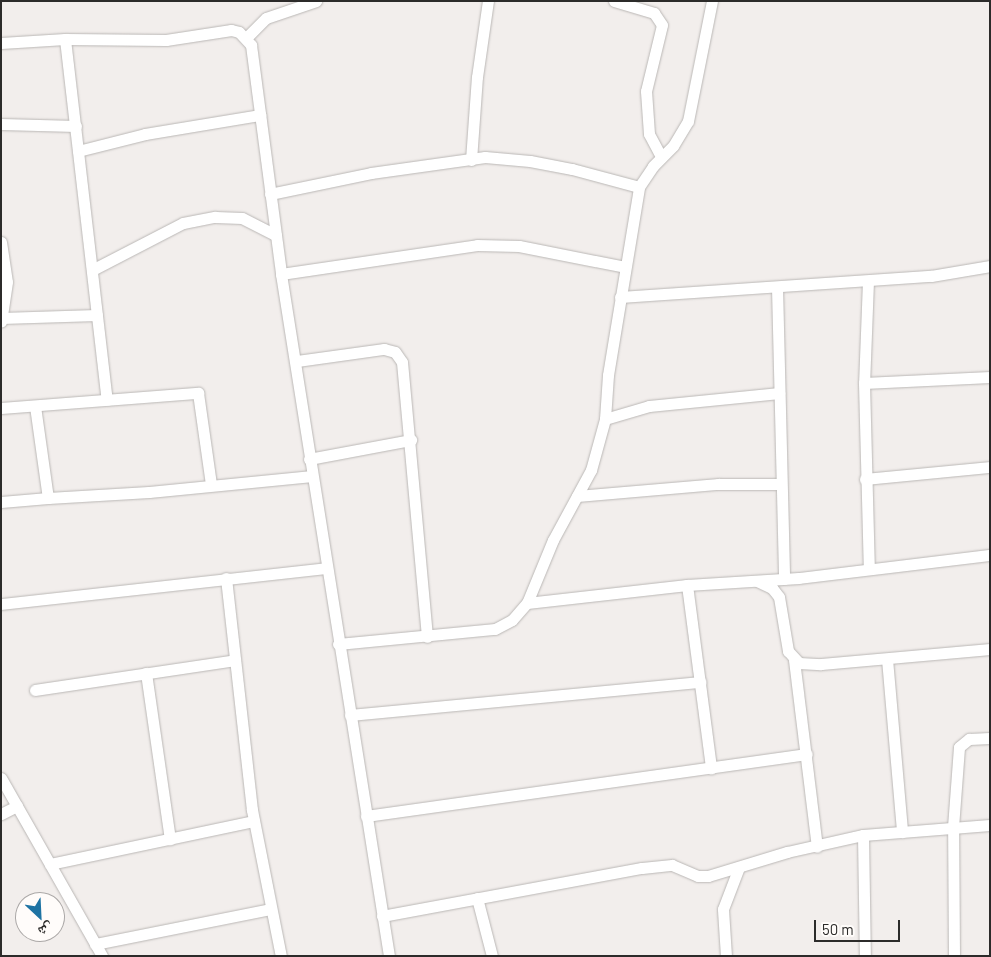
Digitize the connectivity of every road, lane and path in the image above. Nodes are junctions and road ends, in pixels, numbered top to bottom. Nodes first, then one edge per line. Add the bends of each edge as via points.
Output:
1 (316, 1) edge
2 (488, 1) edge
3 (614, 1) edge
4 (712, 1) edge
5 (246, 38) junction
6 (65, 39) junction
7 (1, 43) edge
8 (260, 115) junction
9 (1, 124) edge
10 (76, 126) junction
11 (78, 150) junction
12 (661, 156) junction
13 (471, 160) junction
14 (639, 187) junction
15 (270, 194) junction
16 (276, 235) junction
17 (1, 242) edge
18 (990, 266) edge
19 (625, 267) junction
20 (92, 270) junction
21 (280, 274) junction
22 (868, 281) junction
23 (777, 286) junction
24 (620, 297) junction
25 (97, 315) junction
26 (2, 319) edge
27 (297, 361) junction
28 (990, 377) edge
29 (864, 383) junction
30 (779, 393) junction
31 (107, 400) junction
32 (35, 406) junction
33 (1, 408) edge
34 (605, 419) junction
35 (411, 440) junction
36 (309, 459) junction
37 (990, 468) edge
38 (312, 476) junction
39 (865, 479) junction
40 (211, 484) junction
41 (780, 484) junction
42 (577, 496) junction
43 (48, 498) junction
44 (1, 502) edge
45 (990, 555) edge
46 (326, 568) junction
47 (869, 569) junction
48 (226, 578) junction
49 (784, 579) junction
50 (757, 581) junction
51 (687, 585) junction
52 (527, 603) junction
53 (1, 604) edge
54 (428, 637) junction
55 (338, 644) junction
56 (990, 649) edge
57 (887, 658) junction
58 (235, 660) junction
59 (794, 660) junction
60 (146, 673) junction
61 (700, 682) junction
62 (35, 690) dead end
63 (350, 715) junction
64 (990, 738) edge
65 (807, 754) junction
66 (711, 768) junction
67 (1, 778) edge
68 (17, 806) junction
69 (1, 814) edge
70 (366, 816) junction
71 (254, 822) junction
72 (990, 825) edge
73 (953, 827) junction
74 (902, 832) junction
75 (863, 835) junction
76 (170, 839) junction
77 (817, 847) junction
78 (50, 864) junction
79 (739, 867) junction
80 (477, 898) junction
81 (270, 909) junction
82 (382, 916) junction
83 (95, 944) junction
84 (102, 956) edge
85 (282, 956) edge
86 (389, 956) edge
87 (492, 956) edge
88 (726, 956) edge
89 (865, 956) edge
90 (954, 956) edge

1 - 5 street via 266,18
2 - 13 street via 477,77
3 - 12 street via 654,13 662,25 646,91 649,134
4 - 12 street via 688,121 673,146
5 - 6 street via 231,30 166,40
5 - 8 street via 251,45
6 - 7 street
6 - 10 street
8 - 11 street via 146,134
8 - 15 street
9 - 10 street
10 - 11 street
11 - 20 street
12 - 14 street
13 - 14 street via 504,157 530,161 601,175
13 - 15 street via 371,173
14 - 19 street
15 - 16 street
16 - 20 street via 242,218 215,217 183,223
16 - 21 street
17 - 26 street via 7,282
18 - 22 street via 931,276
19 - 21 street via 519,246 477,245
19 - 24 street
20 - 25 street
21 - 27 street
22 - 23 street
22 - 29 street
23 - 24 street
23 - 30 street
24 - 34 street
25 - 26 street
25 - 31 street
27 - 35 street via 372,349 396,352 403,368
27 - 36 street
28 - 29 street
29 - 39 street
30 - 34 street via 649,406
30 - 41 street
31 - 32 street
31 - 40 street via 198,393
32 - 33 street
32 - 43 street
34 - 42 street via 591,470
35 - 36 street
35 - 54 street
36 - 38 street
37 - 39 street
38 - 40 street
38 - 46 street
39 - 47 street
40 - 43 street via 149,492
41 - 42 street via 718,484
41 - 49 street
42 - 52 street via 553,540
43 - 44 street
45 - 47 street
46 - 48 street
46 - 55 street
47 - 49 street
48 - 53 street
48 - 58 street
49 - 50 street
50 - 51 street
50 - 59 street via 772,588 779,597 788,651
51 - 52 street
51 - 61 street
52 - 54 street via 512,620 495,629
54 - 55 street
55 - 63 street
56 - 57 street
57 - 59 street via 821,664
57 - 74 street
58 - 60 street
58 - 71 street
59 - 65 street
60 - 62 street
60 - 76 street
61 - 63 street
61 - 66 street
63 - 70 street
64 - 73 street via 969,739 959,747
65 - 66 street
65 - 77 street
66 - 70 street
67 - 68 street
68 - 69 street
68 - 78 street
70 - 82 street
71 - 76 street
71 - 81 street
72 - 73 street
73 - 74 street
73 - 90 street
74 - 75 street
75 - 77 street
75 - 89 street
76 - 78 street
77 - 79 street
78 - 83 street
79 - 80 street via 703,877 679,866 662,865
79 - 88 street via 723,909
80 - 82 street
80 - 87 street
81 - 83 street
81 - 85 street
82 - 86 street
83 - 84 street

